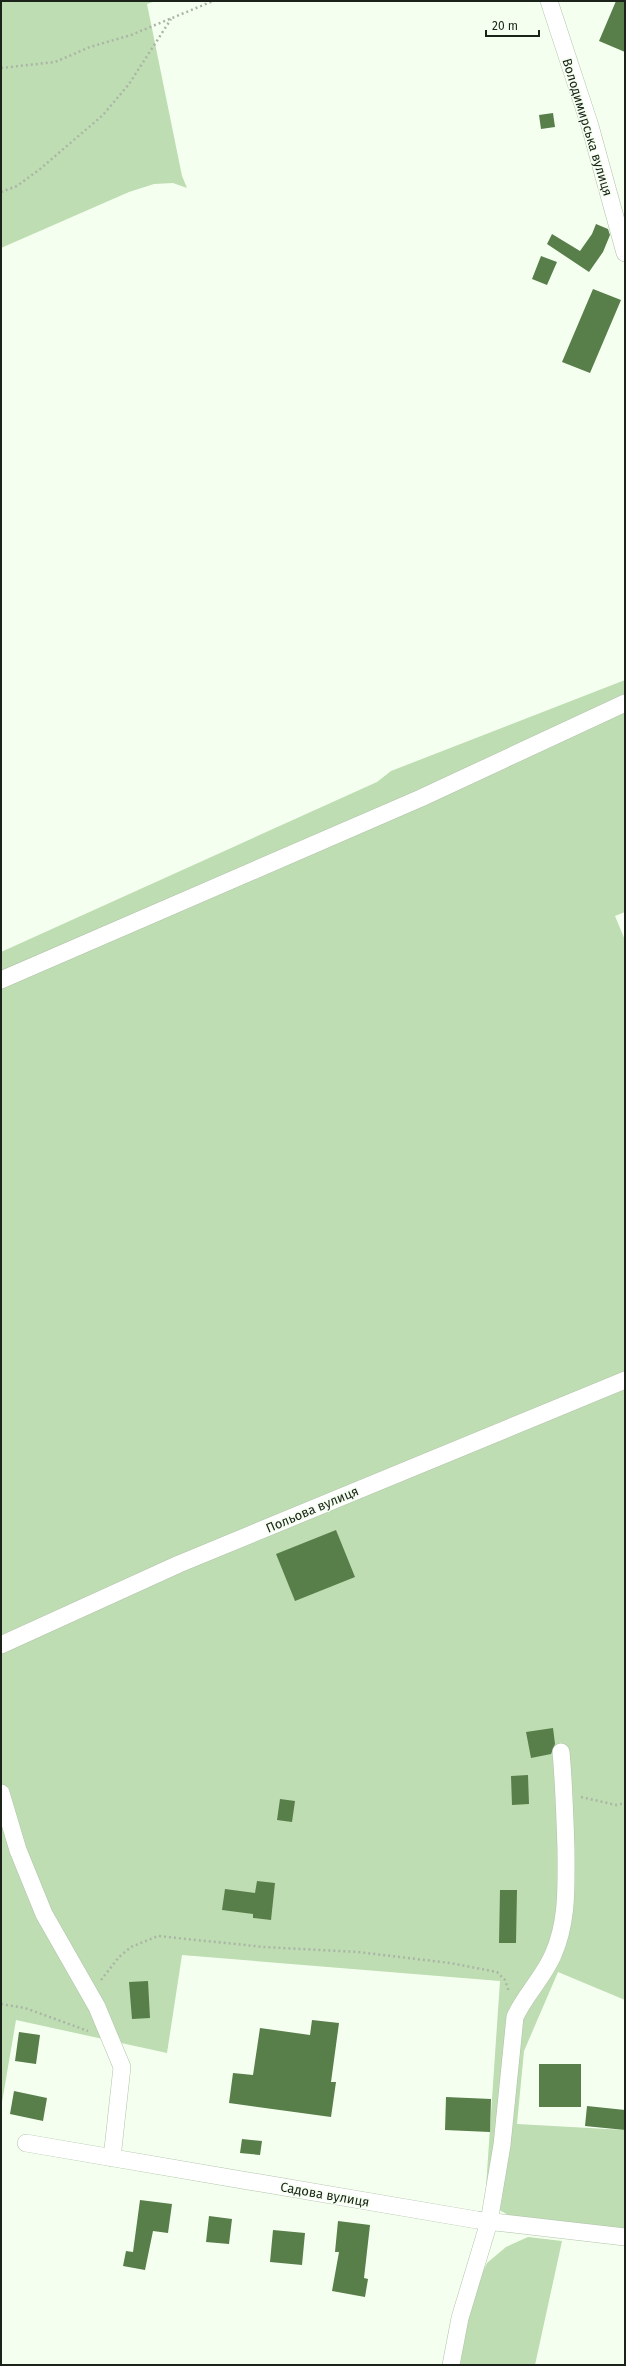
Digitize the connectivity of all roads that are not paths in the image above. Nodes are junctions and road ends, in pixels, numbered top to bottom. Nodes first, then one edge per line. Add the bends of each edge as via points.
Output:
1 (549, 1) edge
2 (625, 253) edge
3 (625, 703) edge
4 (1, 980) edge
5 (625, 1380) edge
6 (1, 1645) edge
7 (561, 1752) dead end
8 (1, 1793) edge
9 (26, 2143) dead end
10 (112, 2158) junction
11 (490, 2222) junction
12 (625, 2237) edge
13 (451, 2365) edge

1 - 2 street, Володимирська вулиця via 590,126
3 - 4 street via 421,798
5 - 6 street, Польова вулиця via 179,1564
7 - 11 street via 565,1794 565,1918 553,1956 523,2000 515,2017 502,2145
8 - 10 street via 18,1850 44,1914 97,2007 122,2067
9 - 10 street, Садова вулиця
10 - 11 street, Садова вулиця
11 - 12 street, Садова вулиця
11 - 13 street via 460,2318

